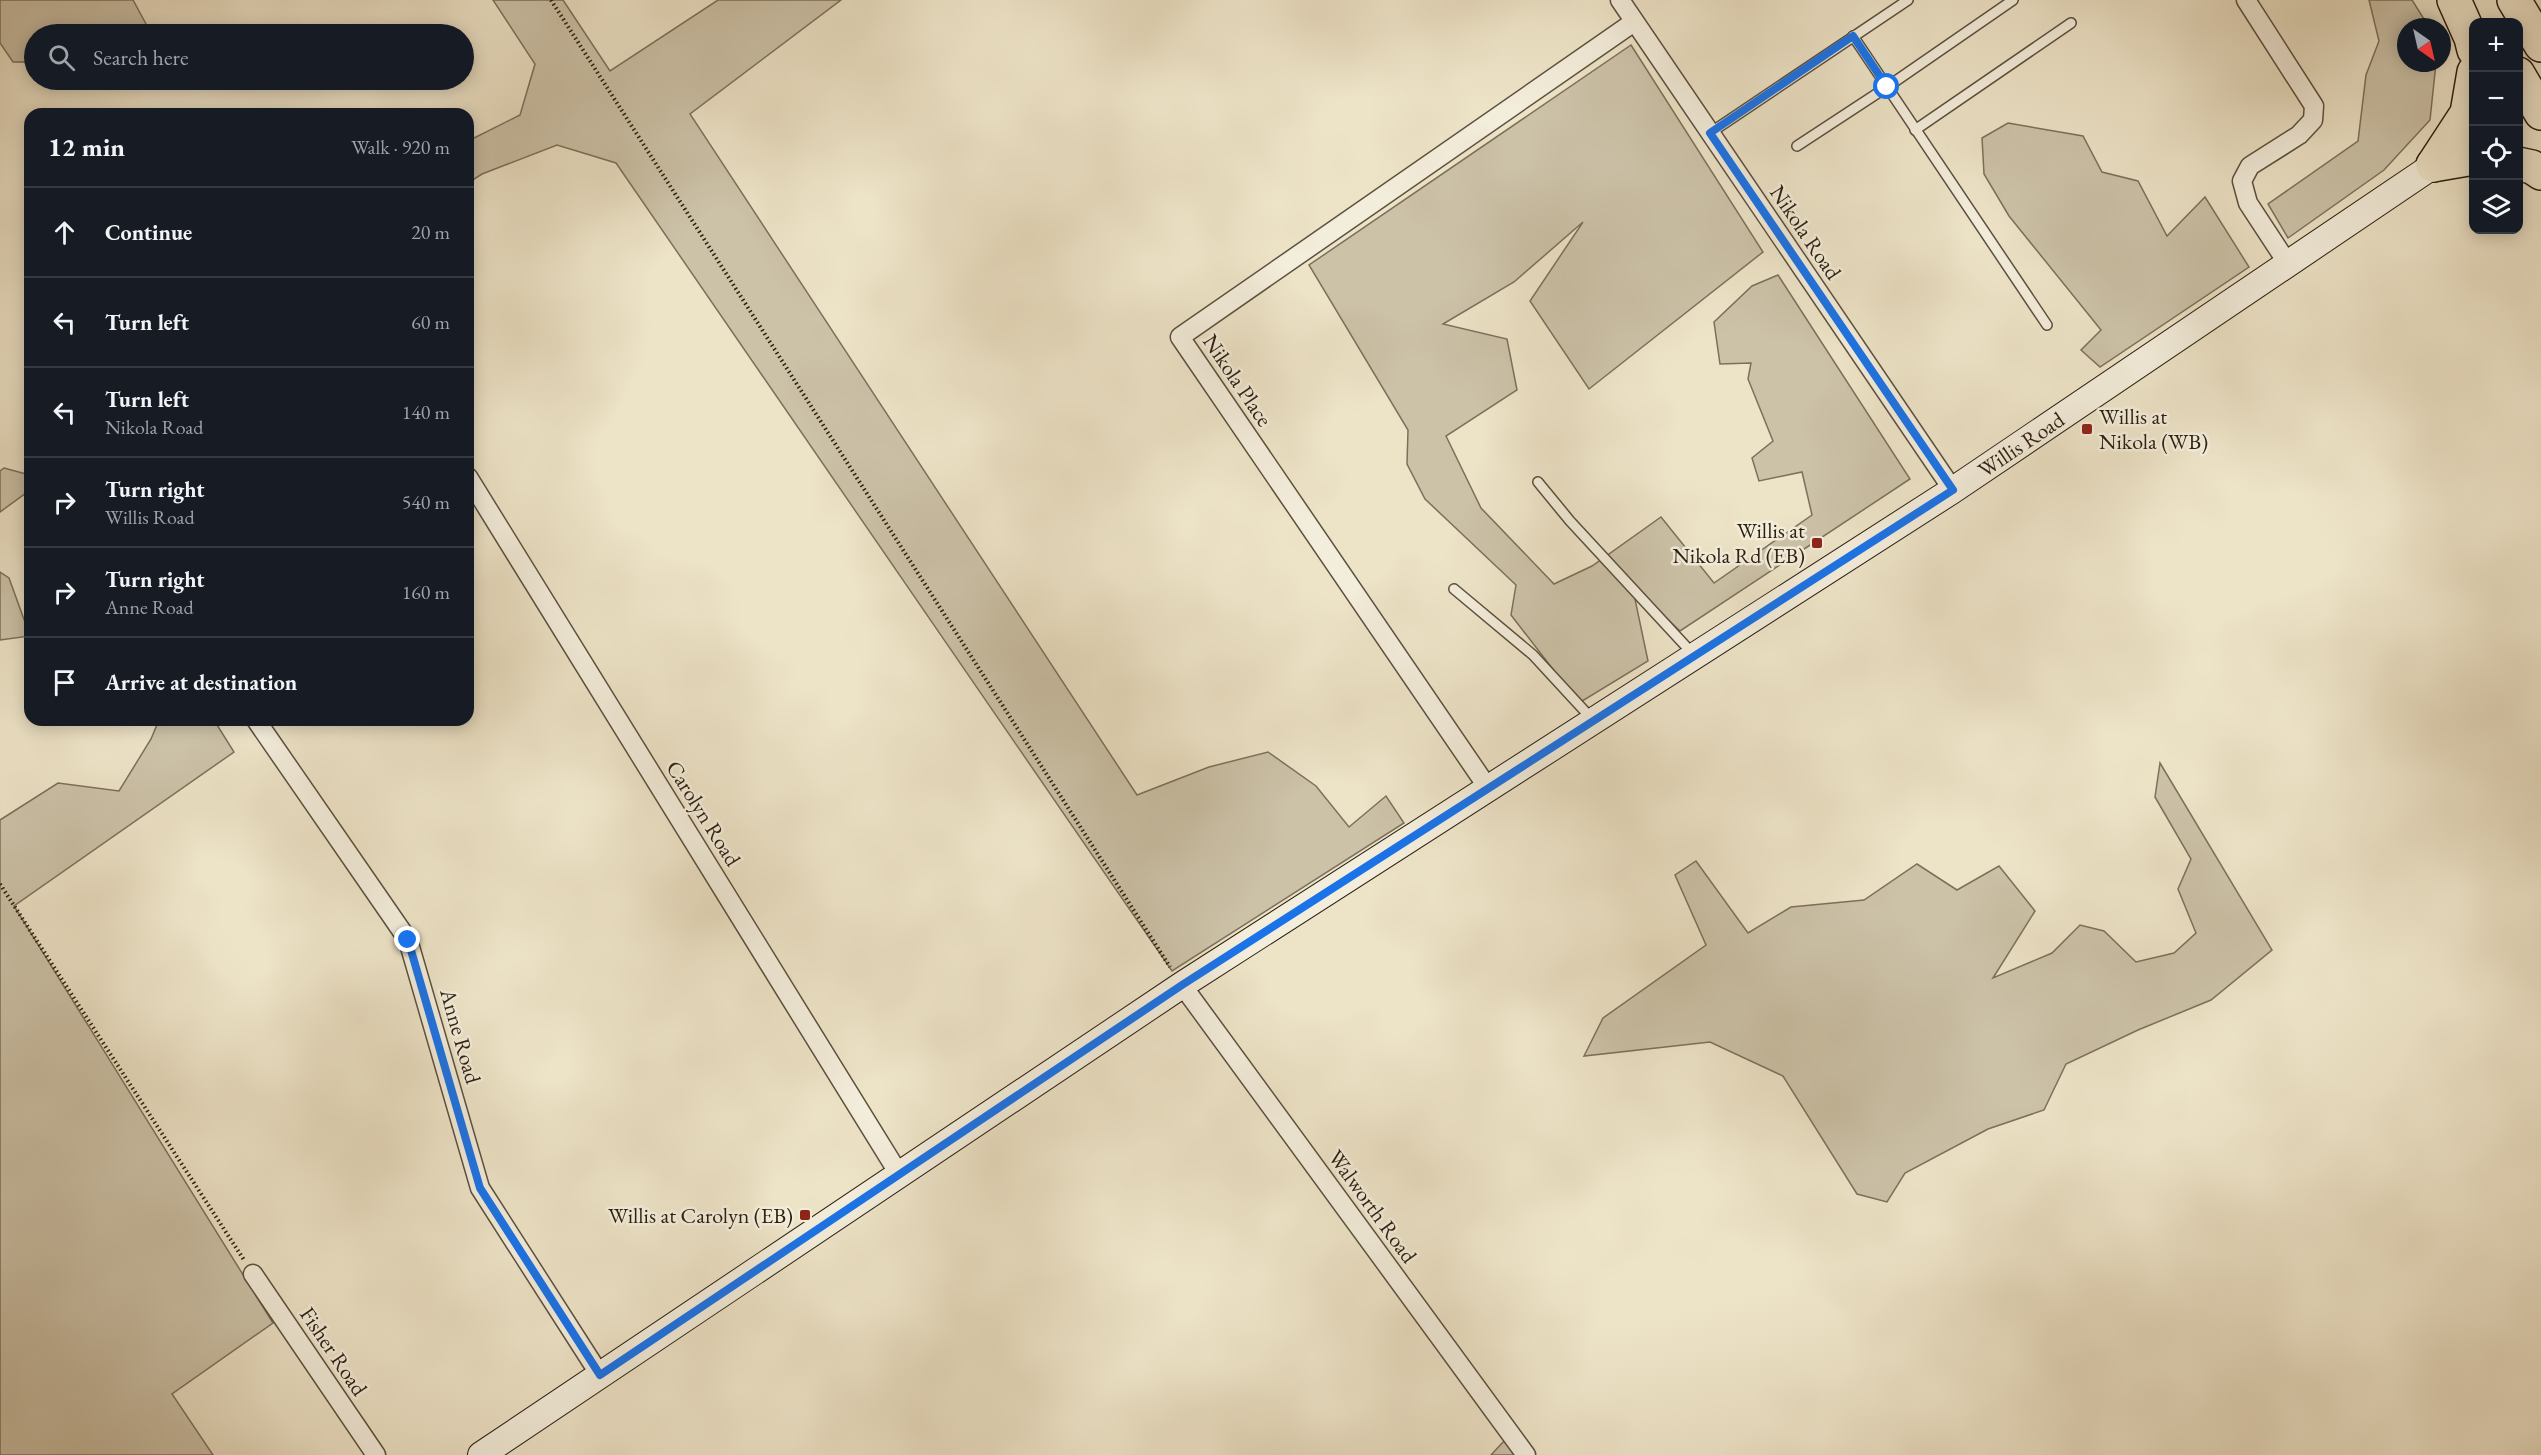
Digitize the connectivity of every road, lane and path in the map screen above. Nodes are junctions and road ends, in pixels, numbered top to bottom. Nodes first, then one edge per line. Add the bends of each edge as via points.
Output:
1 (551, 0) edge
2 (1620, 0) edge
3 (1908, 0) edge
4 (2013, 0) edge
5 (2246, 0) edge
6 (2454, 0) edge
7 (2475, 0) edge
8 (2514, 0) edge
9 (2486, 18) edge
10 (1634, 22) junction
11 (2071, 23) dead end
12 (2469, 34) edge
13 (1853, 36) junction
14 (2541, 45) edge
15 (1887, 87) junction
16 (2469, 97) edge
17 (1915, 130) junction
18 (1710, 133) junction
19 (2469, 141) edge
20 (1797, 146) dead end
21 (2469, 159) edge
22 (2433, 165) junction
23 (2523, 165) edge
24 (2541, 173) edge
25 (2288, 264) junction
26 (2047, 325) dead end
27 (1538, 482) dead end
28 (474, 487) edge
29 (1953, 490) junction
30 (1454, 589) dead end
31 (1695, 656) junction
32 (1593, 721) junction
33 (260, 726) edge
34 (1488, 788) junction
35 (0, 884) edge
36 (1182, 985) junction
37 (899, 1174) junction
38 (253, 1274) joint
39 (600, 1375) junction
40 (376, 1455) edge
41 (481, 1455) edge
42 (1526, 1455) edge

1 - 36 path
2 - 10 street, Nikola Road
3 - 13 lane
4 - 15 lane
5 - 25 street via 2314,106 2313,120 2299,135 2250,166 2242,181 2248,203
6 - 12 highway
7 - 9 highway
8 - 14 highway
10 - 18 street, Nikola Road
10 - 34 street, Nikola Place via 1180,337
11 - 17 lane
13 - 15 lane
13 - 18 lane
15 - 17 lane
15 - 20 lane
16 - 22 highway via 2466,112
17 - 26 lane
18 - 29 street, Nikola Road
19 - 22 street, Willis Road
21 - 22 highway
22 - 25 street, Willis Road
23 - 24 highway
25 - 29 street, Willis Road
27 - 31 lane
28 - 37 street, Carolyn Road
29 - 31 street, Willis Road
30 - 32 lane via 1533,655
31 - 32 street, Willis Road
32 - 34 street, Willis Road
33 - 39 street, Anne Road via 408,940 480,1188
34 - 36 street, Willis Road
35 - 38 path
36 - 37 street, Willis Road
36 - 42 street, Walworth Road
37 - 39 street, Willis Road
38 - 40 street, Fisher Road
39 - 41 street, Willis Road

